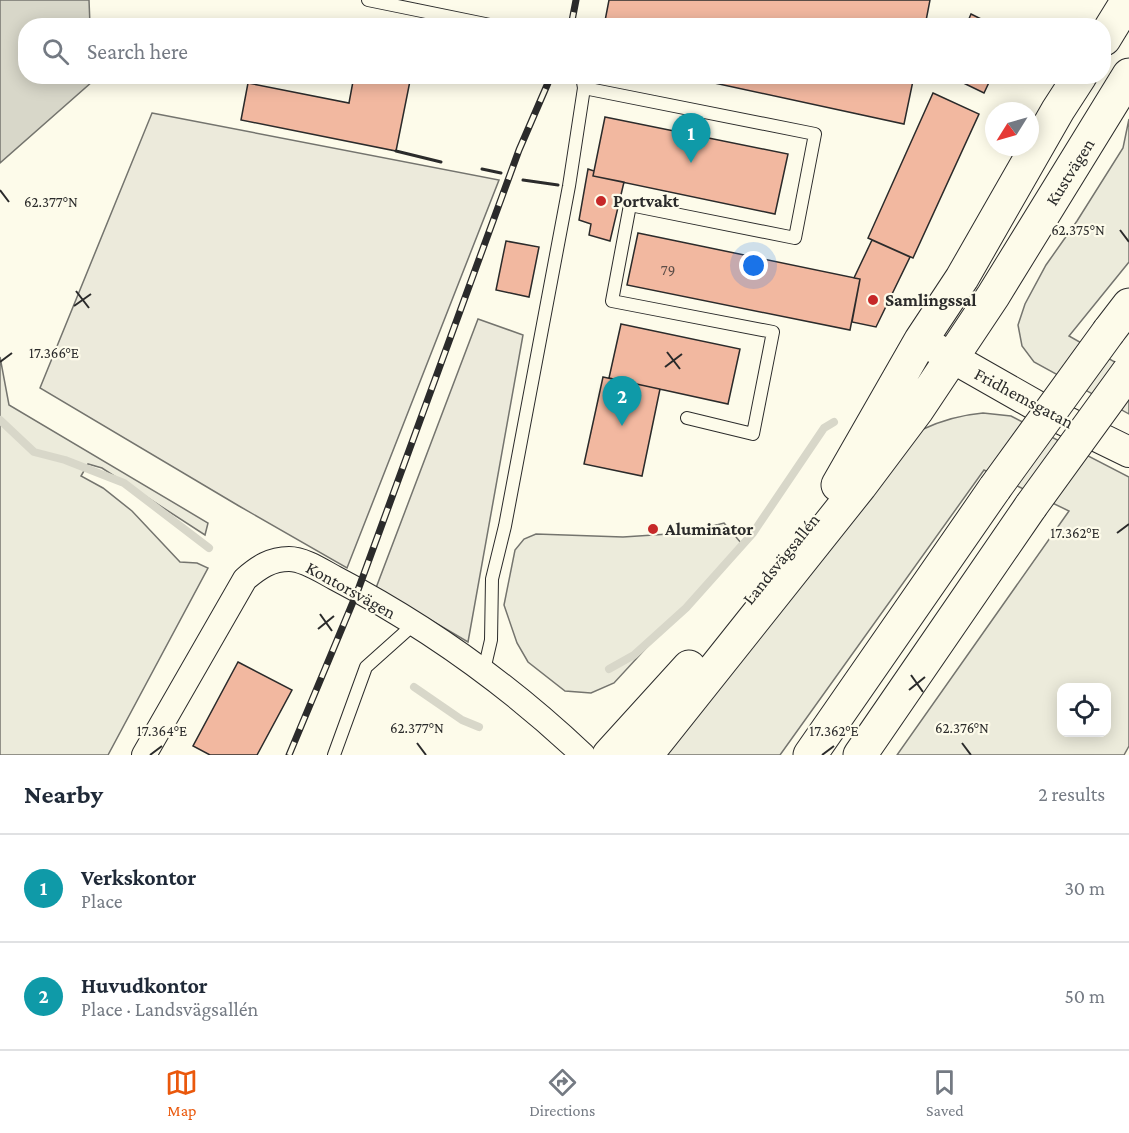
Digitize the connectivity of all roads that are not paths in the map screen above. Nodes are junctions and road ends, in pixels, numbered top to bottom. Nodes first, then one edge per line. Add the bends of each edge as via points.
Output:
1 (368, 0) edge
2 (1128, 0) edge
3 (415, 4) edge
4 (466, 18) edge
5 (1111, 28) edge
6 (1129, 75) edge
7 (583, 84) edge
8 (592, 84) edge
9 (1075, 84) edge
10 (1129, 305) edge
11 (921, 340) junction
12 (950, 358) junction
13 (1129, 371) edge
14 (687, 418) dead end
15 (1129, 452) edge
16 (413, 625) junction
17 (484, 670) junction
18 (144, 755) edge
19 (335, 755) edge
20 (583, 755) edge
21 (609, 755) edge
22 (646, 755) edge
23 (810, 755) edge
24 (860, 755) edge

1 - 3 lane
2 - 5 main road
3 - 4 lane
6 - 12 main road, Kustvägen via 993,296
7 - 17 lane via 565,208 492,579 491,640
8 - 14 lane via 815,134 795,238 630,205 612,301 773,332 753,434
9 - 11 main road via 962,278
10 - 23 main road, bridge via 995,488
11 - 12 street, Fridhemsgatan
11 - 21 main road, Landsvägsallén via 842,479 804,534
12 - 15 street, Fridhemsgatan
12 - 22 main road, Landsvägsallén via 860,486
13 - 24 main road, bridge
16 - 17 street, Kontorsvägen
16 - 18 street, Kontorsvägen via 311,566 291,559 261,565 245,579
16 - 19 lane via 366,667
17 - 20 street, Kontorsvägen

